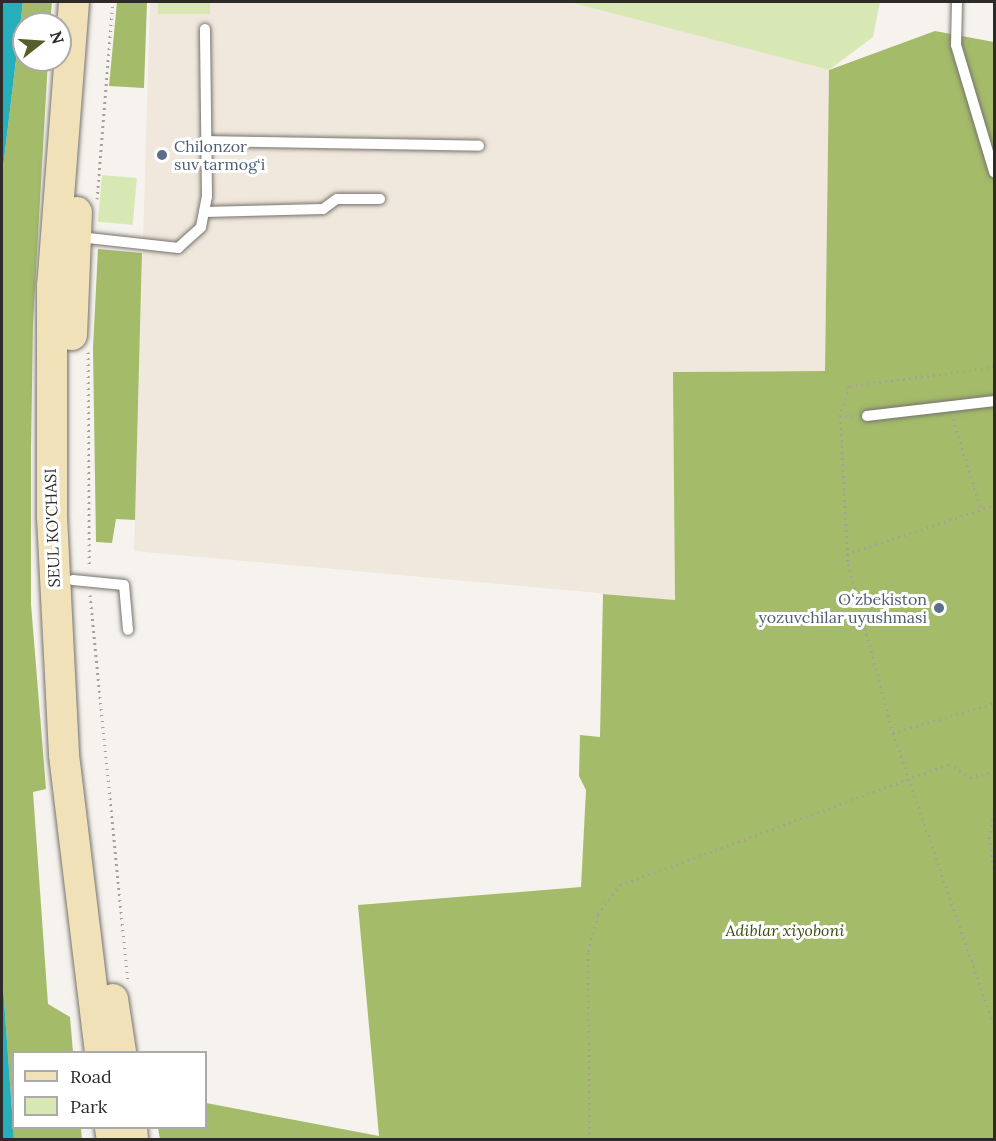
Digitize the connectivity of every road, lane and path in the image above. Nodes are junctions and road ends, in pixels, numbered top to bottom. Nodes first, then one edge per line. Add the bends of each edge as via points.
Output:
1 (74, 2) edge
2 (93, 2) edge
3 (113, 2) edge
4 (957, 2) edge
5 (205, 30) dead end
6 (206, 141) junction
7 (479, 146) dead end
8 (994, 172) edge
9 (380, 199) dead end
10 (96, 202) dead end
11 (204, 212) junction
12 (76, 237) junction
13 (88, 346) dead end
14 (994, 367) edge
15 (994, 401) edge
16 (949, 407) junction
17 (867, 416) dead end
18 (994, 505) edge
19 (981, 509) junction
20 (847, 554) junction
21 (81, 580) junction
22 (128, 630) dead end
23 (994, 703) edge
24 (893, 733) junction
25 (994, 772) edge
26 (910, 777) junction
27 (994, 813) edge
28 (990, 829) junction
29 (994, 832) edge
30 (994, 874) edge
31 (130, 994) dead end
32 (994, 1026) edge
33 (100, 1051) edge
34 (121, 1051) edge
35 (590, 1140) edge

1 - 33 main road, SEUL KO'CHASI via 52,285 52,517 64,755
2 - 12 main road, SEUL KO'CHASI
3 - 10 path
4 - 8 lane via 956,45
5 - 6 lane
6 - 7 lane
6 - 11 lane
9 - 11 lane via 337,199 323,209
11 - 12 lane via 201,227 178,248
12 - 21 main road, SEUL KO'CHASI via 70,445
13 - 21 path
14 - 20 path via 849,386 840,416
15 - 16 lane
16 - 17 lane
16 - 19 path
18 - 19 path
19 - 20 path
20 - 24 path
21 - 22 lane via 124,585
21 - 31 path
21 - 34 main road, SEUL KO'CHASI via 91,816
23 - 24 path
24 - 26 path
25 - 26 path via 970,777 949,764
26 - 32 path
26 - 35 path via 620,885 598,914 588,951
27 - 28 path
28 - 29 path
28 - 30 path

